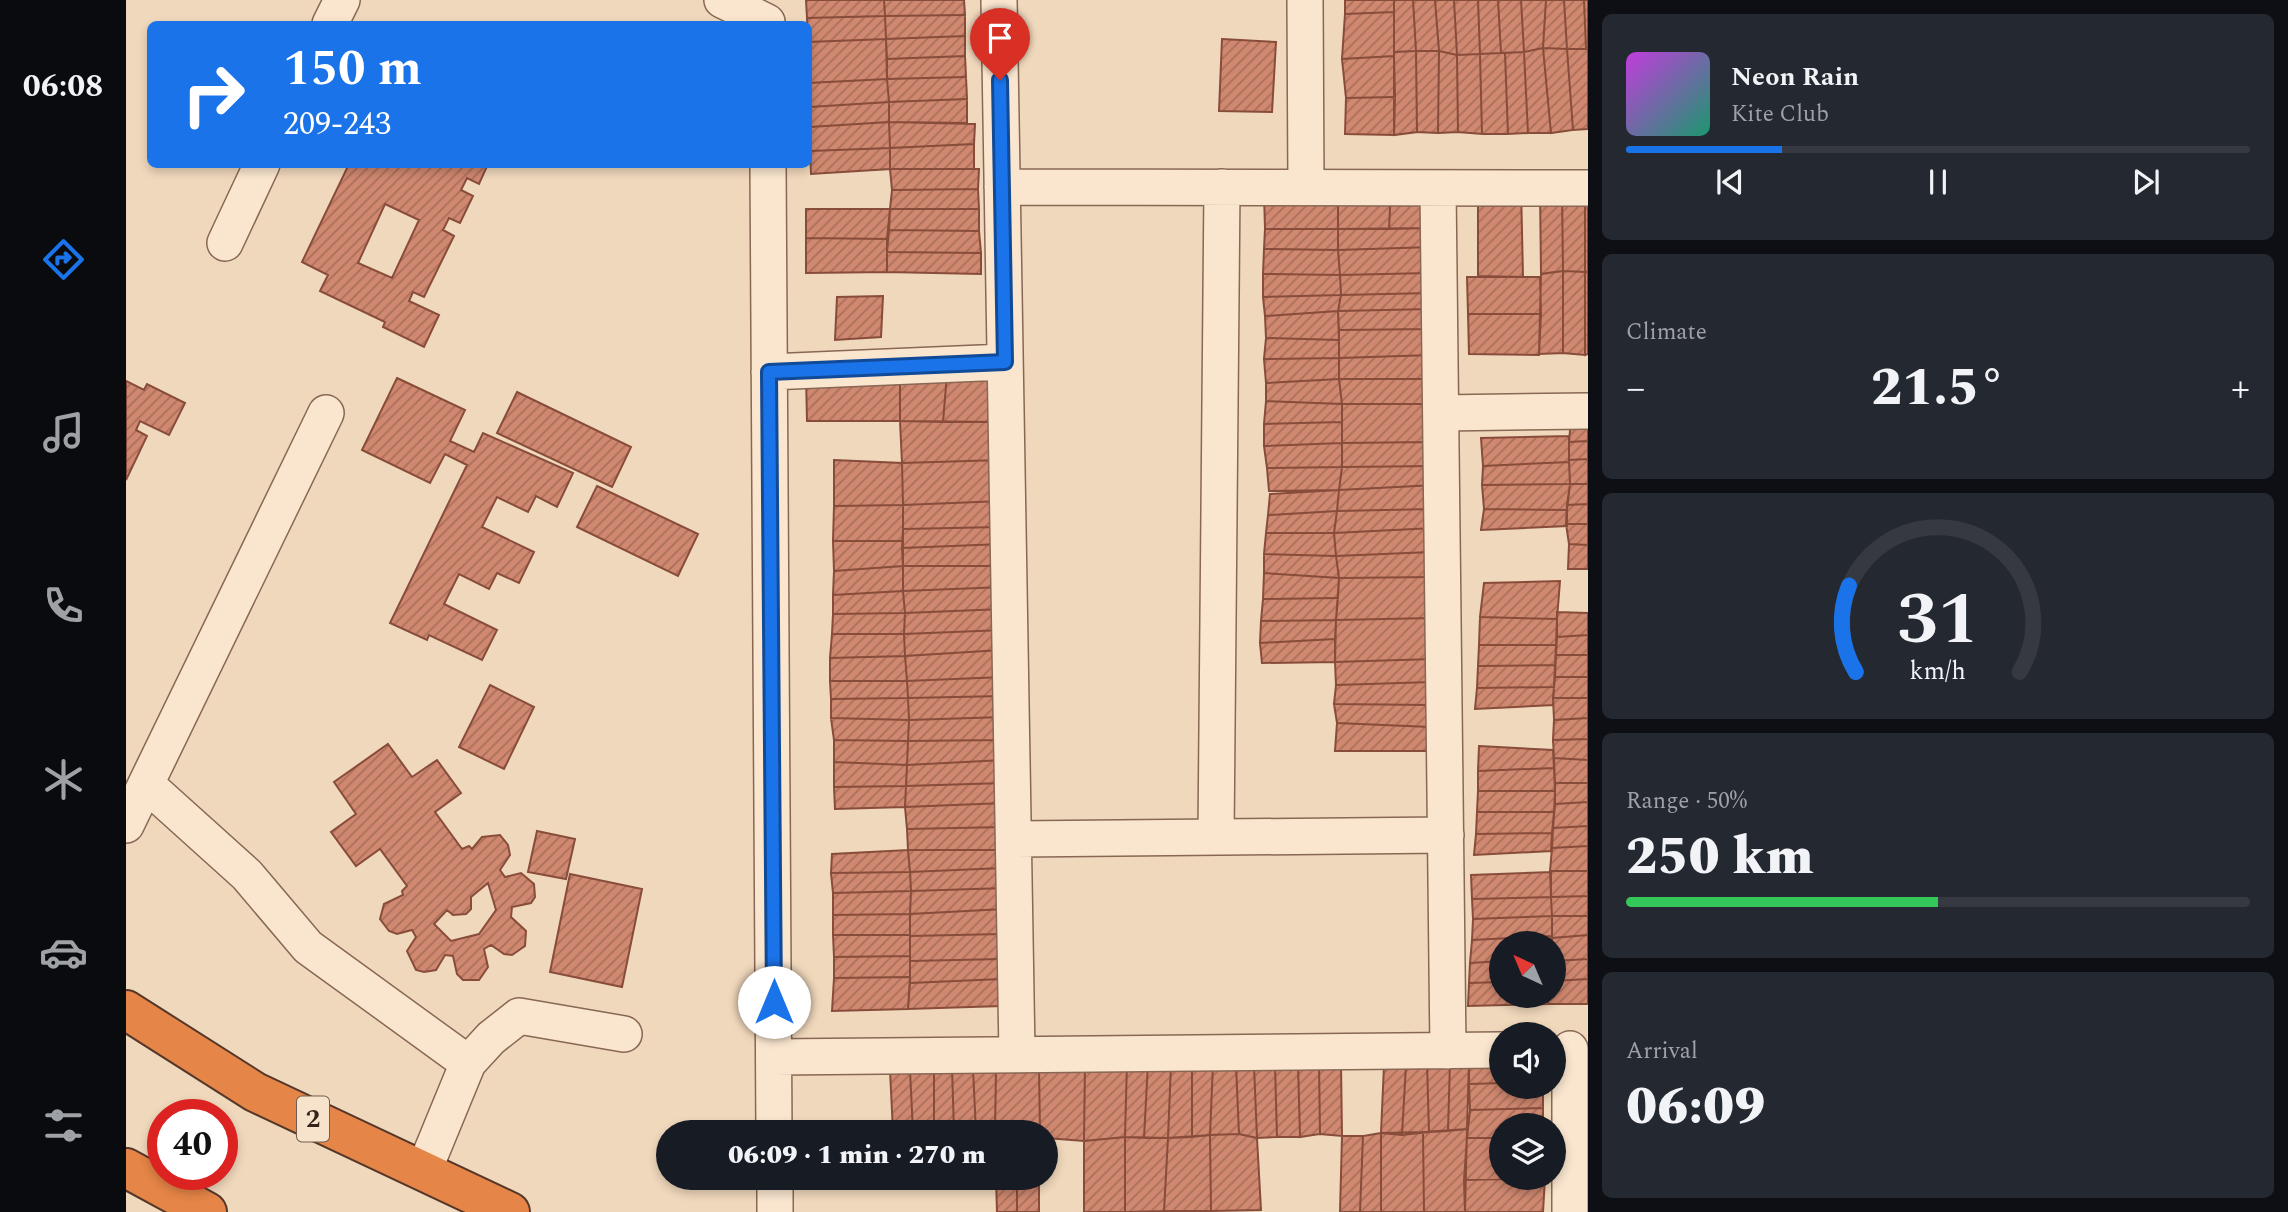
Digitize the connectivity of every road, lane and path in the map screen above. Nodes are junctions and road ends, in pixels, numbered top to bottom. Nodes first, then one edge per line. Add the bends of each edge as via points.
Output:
1 (342, 0) edge
2 (723, 0) edge
3 (999, 0) edge
4 (1305, 0) edge
5 (767, 15) edge
6 (332, 21) edge
7 (260, 168) edge
8 (768, 168) edge
9 (1002, 187) junction
10 (1222, 187) junction
11 (1307, 187) junction
12 (1438, 188) junction
13 (1588, 188) edge
14 (225, 243) dead end
15 (1005, 362) junction
16 (769, 372) junction
17 (1588, 411) edge
18 (326, 413) dead end
19 (1441, 413) junction
20 (146, 784) junction
21 (126, 825) edge
22 (1446, 835) junction
23 (1216, 837) junction
24 (1014, 839) junction
25 (126, 1010) edge
26 (624, 1034) dead end
27 (1571, 1049) edge
28 (1489, 1050) edge
29 (1448, 1051) junction
30 (1017, 1055) junction
31 (774, 1057) junction
32 (468, 1063) junction
33 (774, 1120) edge
34 (126, 1168) edge
35 (424, 1170) junction
36 (775, 1190) edge
37 (207, 1212) edge
38 (510, 1212) edge
39 (775, 1212) edge
40 (1570, 1212) edge

1 - 6 street
2 - 5 street
3 - 9 street
4 - 11 street
7 - 14 street
8 - 16 street
9 - 10 street
9 - 15 street
10 - 11 street
10 - 23 street
11 - 12 street
12 - 13 street
12 - 19 street
15 - 16 street
15 - 24 street
16 - 31 street
17 - 19 street
18 - 20 street
19 - 22 street
20 - 21 street
20 - 32 street via 247,875 308,947
22 - 23 street
22 - 29 street
23 - 24 street
24 - 30 street
25 - 35 highway, 2 via 255,1092
26 - 32 street via 519,1016
27 - 40 street
28 - 29 street
29 - 30 street
30 - 31 street
31 - 33 street
32 - 35 street
34 - 37 highway
35 - 38 highway, 2
36 - 39 street

